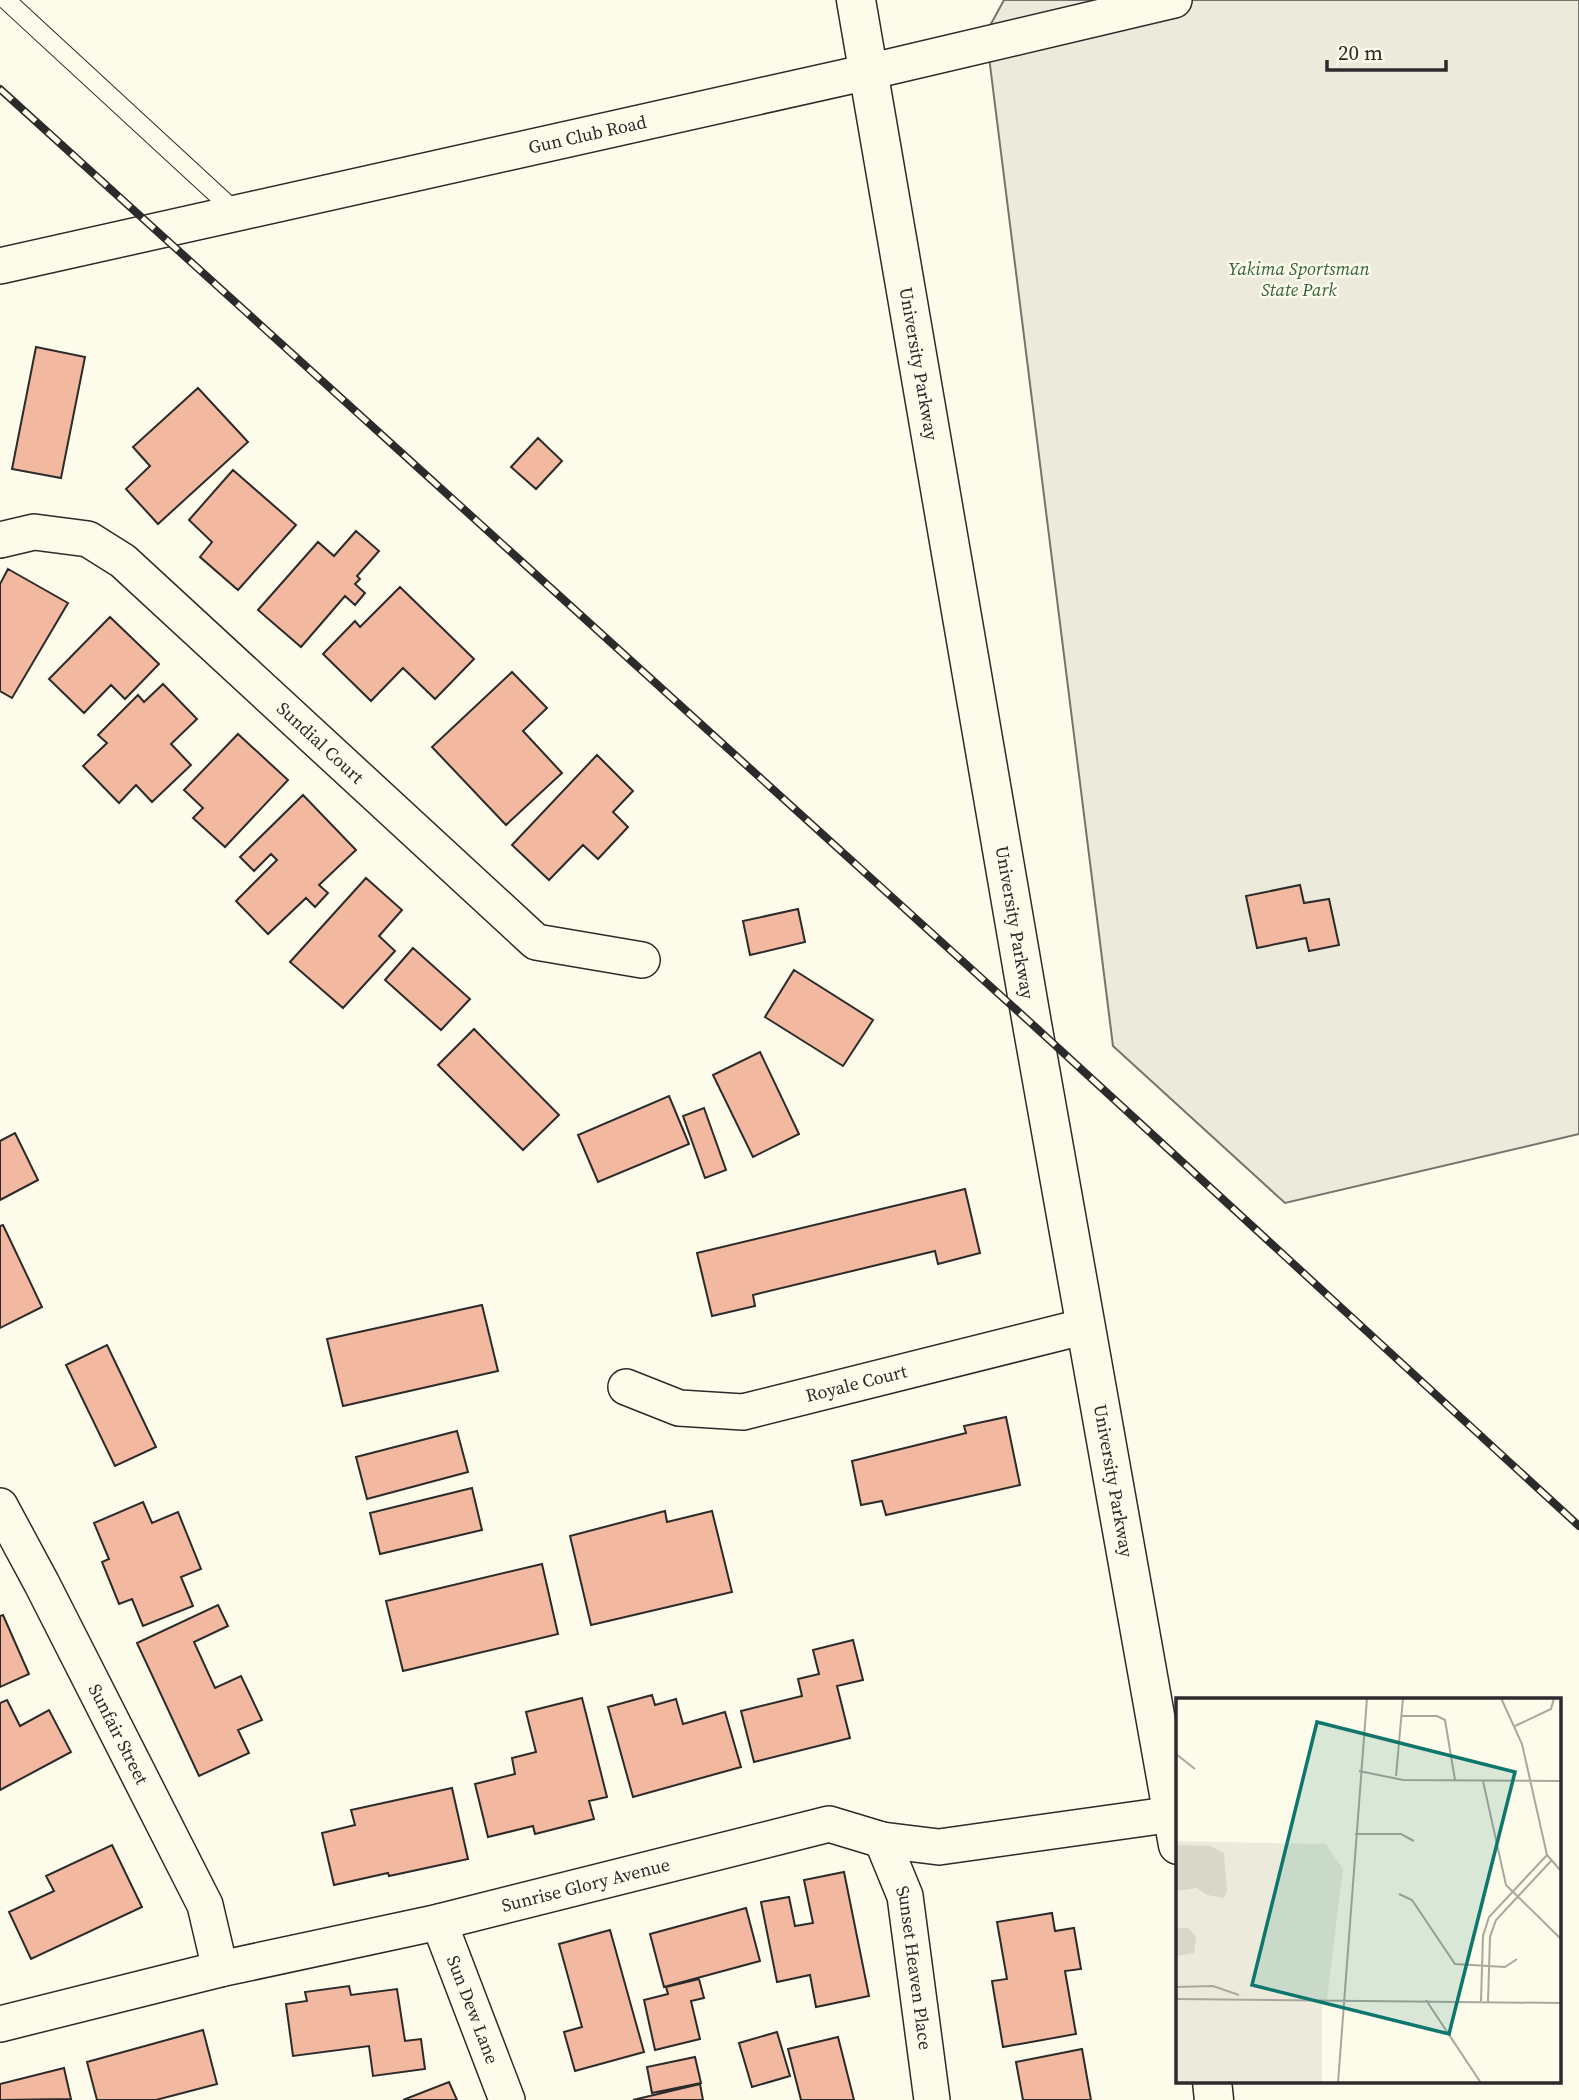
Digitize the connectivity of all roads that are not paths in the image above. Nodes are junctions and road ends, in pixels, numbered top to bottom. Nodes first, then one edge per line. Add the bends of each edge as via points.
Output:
1 (6, 0) edge
2 (856, 0) edge
3 (1174, 0) edge
4 (868, 72) junction
5 (237, 213) junction
6 (0, 266) edge
7 (0, 540) edge
8 (642, 960) dead end
9 (1086, 1326) junction
10 (626, 1387) dead end
11 (0, 1506) edge
12 (1176, 1829) edge
13 (882, 1840) junction
14 (439, 1922) junction
15 (220, 1969) junction
16 (0, 2024) edge
17 (1212, 2082) edge
18 (507, 2100) edge
19 (932, 2100) edge
20 (1214, 2100) edge

1 - 5 lane
2 - 4 main road, University Parkway
3 - 4 street, Gun Club Road
4 - 5 street, Gun Club Road
4 - 9 main road, University Parkway
5 - 6 street, Gun Club Road
7 - 8 street, Sundial Court via 34,532 88,539 123,561 536,942
9 - 10 street, Royale Court via 743,1412 678,1408
9 - 12 main road, University Parkway
11 - 15 street, Sunfair Street via 205,1905
12 - 13 street, Sunrise Glory Avenue via 939,1847
13 - 14 street, Sunrise Glory Avenue via 829,1824
13 - 19 street, Sunset Heaven Place via 905,1896
14 - 15 street, Sunrise Glory Avenue
14 - 18 street, Sun Dew Lane
15 - 16 street, Sunrise Glory Avenue
17 - 20 main road

